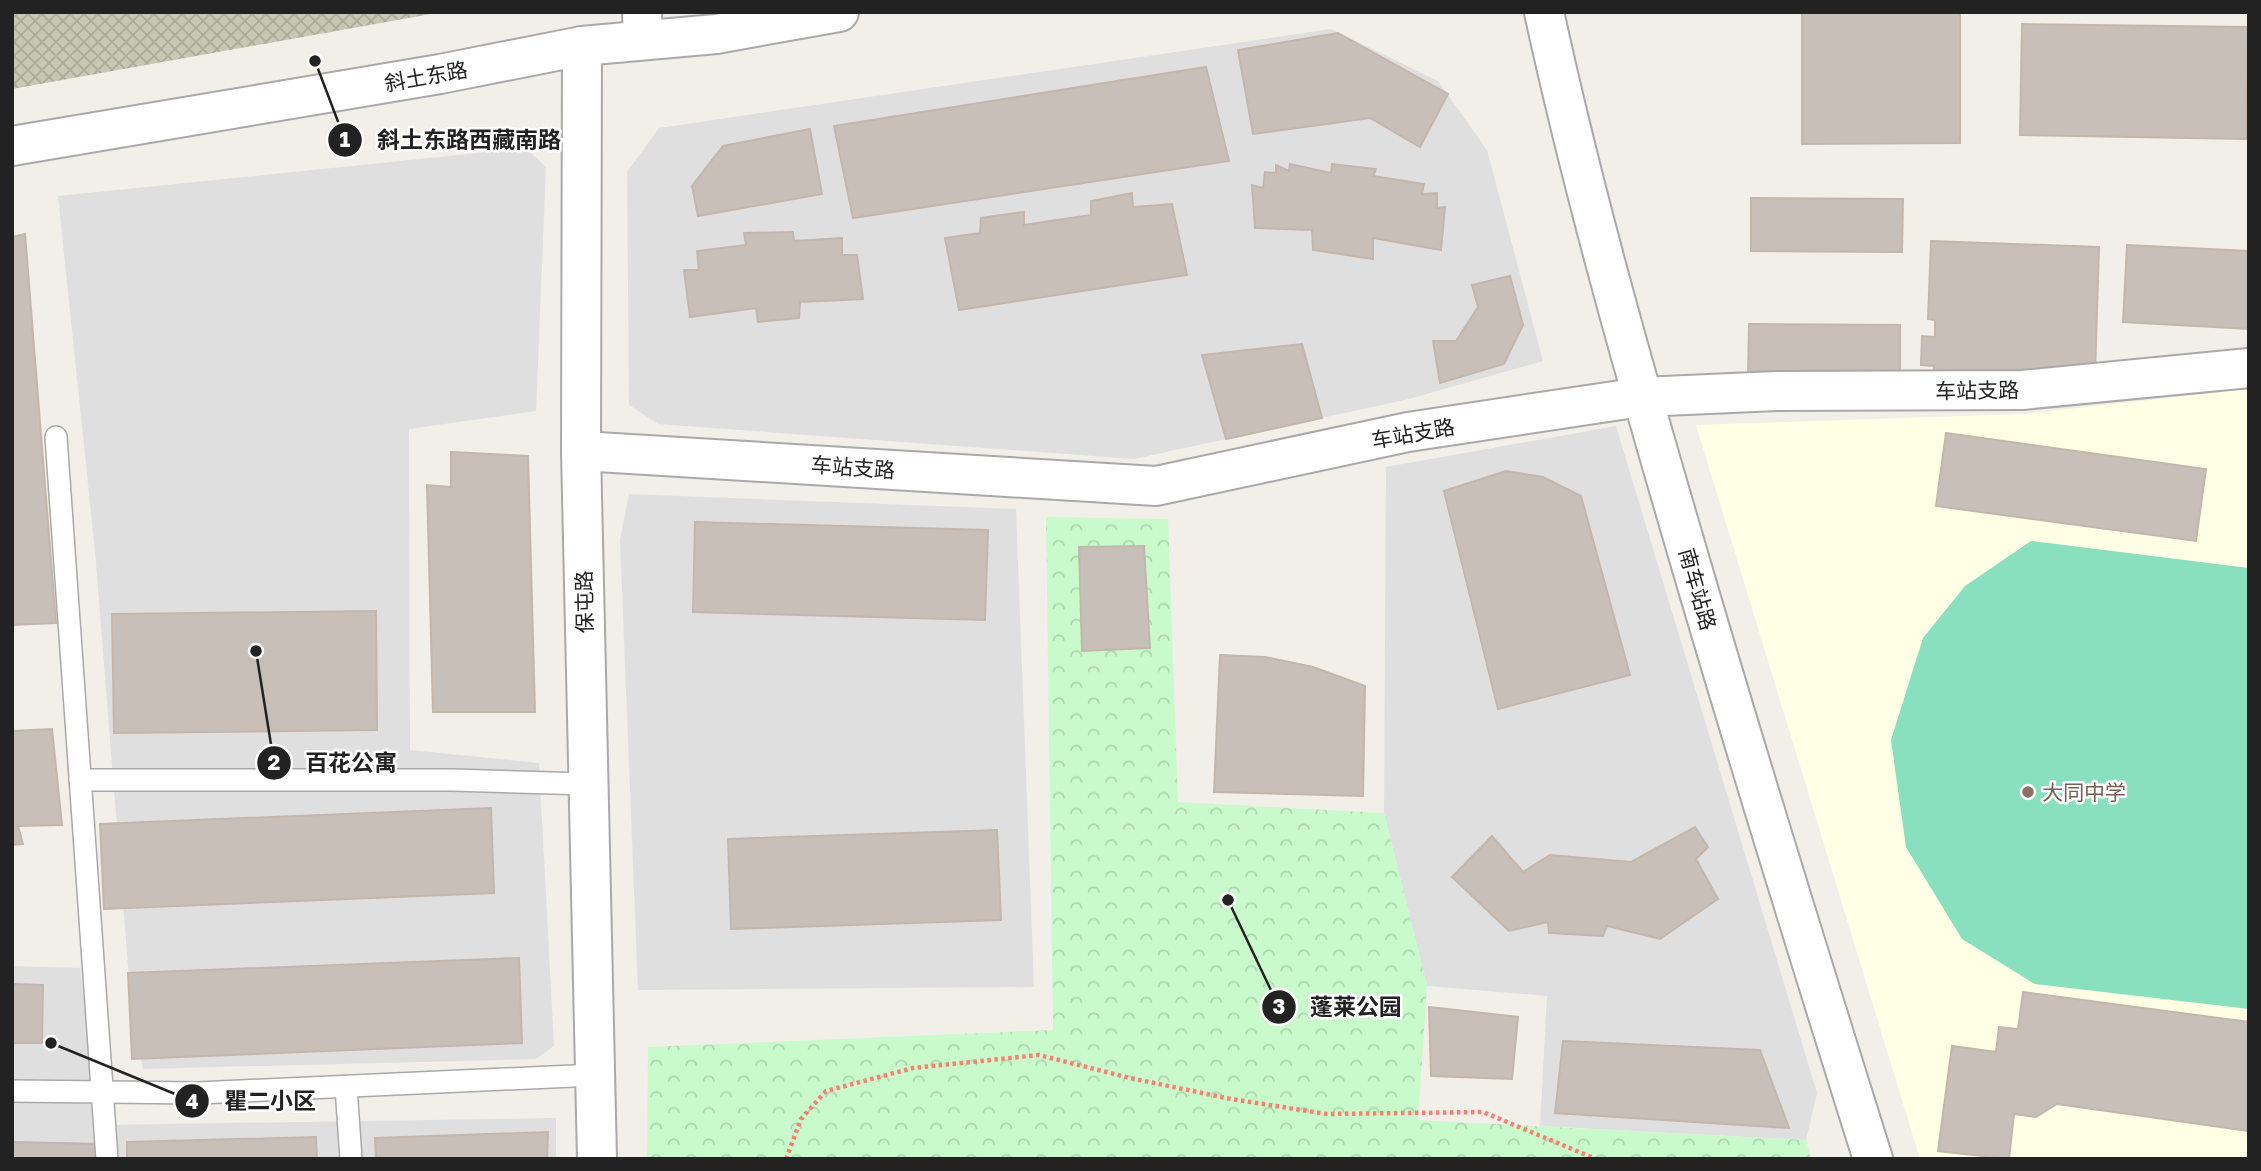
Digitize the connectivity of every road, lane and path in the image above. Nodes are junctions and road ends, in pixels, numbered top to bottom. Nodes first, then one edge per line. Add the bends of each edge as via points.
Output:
1 (839, 12) edge
2 (1544, 12) edge
3 (642, 26) edge
4 (582, 46) junction
5 (12, 146) edge
6 (2249, 368) edge
7 (1641, 397) junction
8 (56, 437) dead end
9 (580, 451) junction
10 (80, 780) junction
11 (588, 784) junction
12 (595, 1075) junction
13 (346, 1087) junction
14 (12, 1091) edge
15 (103, 1092) junction
16 (107, 1159) edge
17 (351, 1159) edge
18 (597, 1159) edge
19 (786, 1159) edge
20 (1596, 1159) edge
21 (1873, 1159) edge

1 - 3 street, 斜土东路 via 716,34
2 - 7 street, 南车站路 via 1567,119
3 - 4 street, 斜土东路
4 - 5 street, 斜土东路
4 - 9 street, 保屯路
6 - 7 street, 车站支路 via 2022,390 1777,391
7 - 9 street, 车站支路 via 1408,432 1156,486
7 - 21 street, 南车站路
8 - 10 lane
9 - 11 street, 保屯路
10 - 11 lane
10 - 15 lane
11 - 12 street, 保屯路
12 - 13 lane
12 - 18 street, 保屯路
13 - 15 lane
13 - 17 lane
14 - 15 lane
15 - 16 lane
19 - 20 path via 801,1119 826,1091 914,1068 1039,1055 1231,1099 1327,1114 1483,1112

